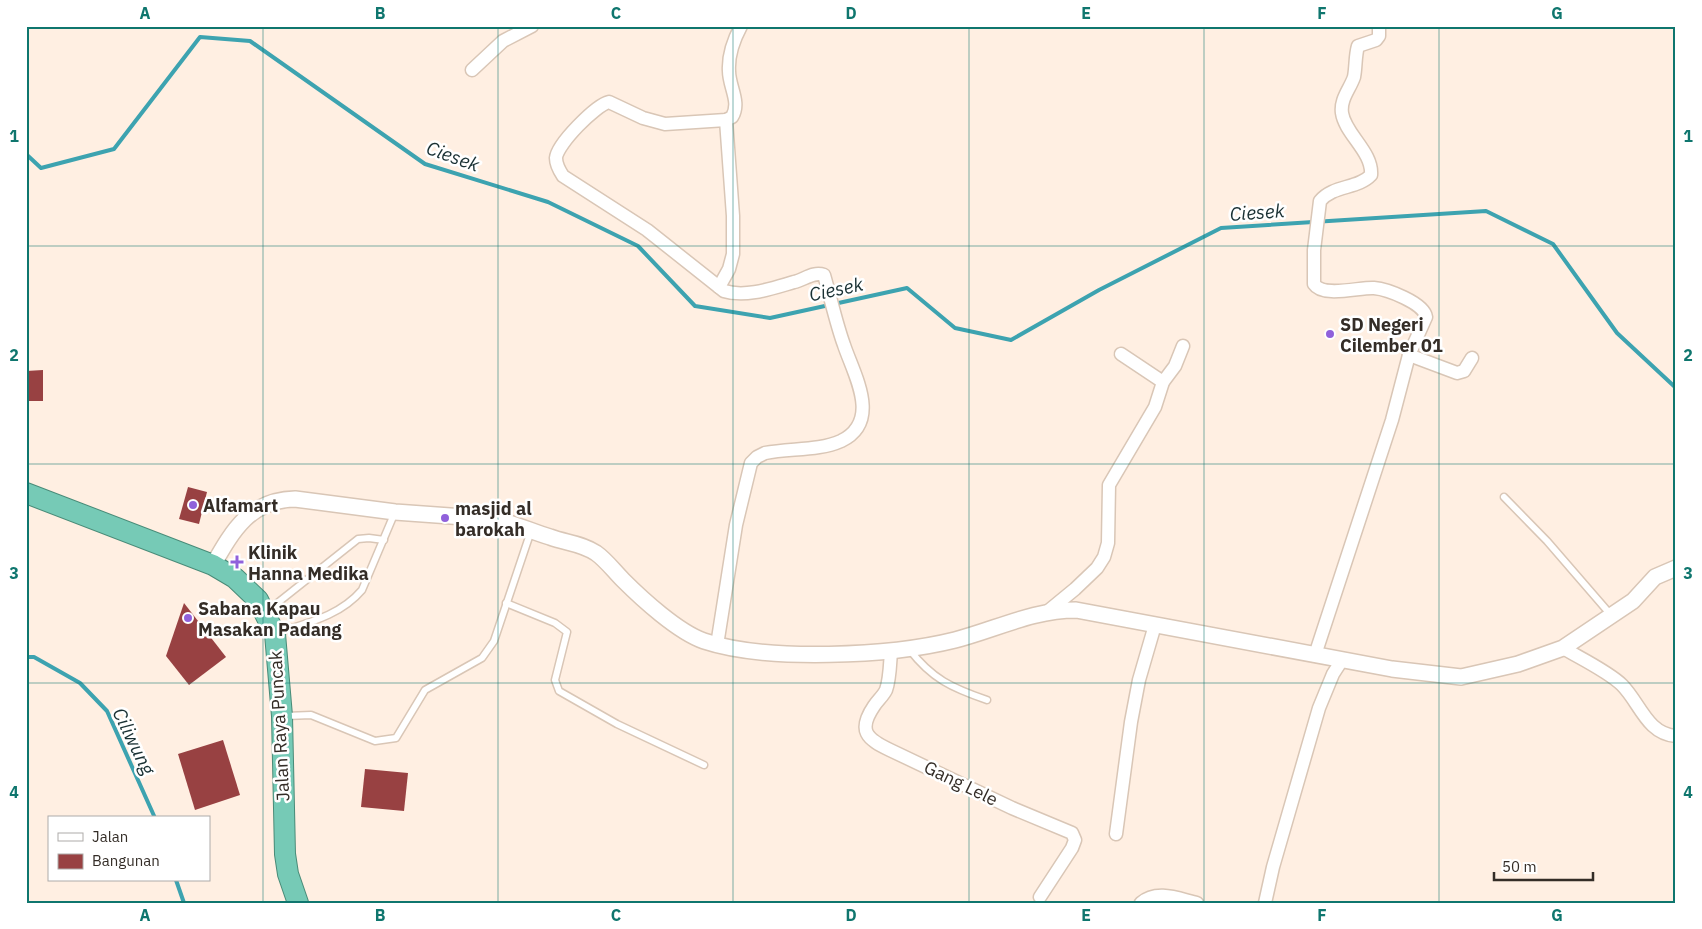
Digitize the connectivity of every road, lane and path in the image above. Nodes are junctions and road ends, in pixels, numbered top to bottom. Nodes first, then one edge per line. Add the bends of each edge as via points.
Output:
1 (532, 26) edge
2 (740, 26) edge
3 (1379, 26) edge
4 (472, 70) dead end
5 (726, 120) junction
6 (719, 286) junction
7 (1183, 346) dead end
8 (1121, 354) dead end
9 (1409, 355) junction
10 (1472, 358) dead end
11 (1163, 382) junction
12 (26, 493) edge
13 (1504, 497) dead end
14 (395, 512) junction
15 (531, 531) junction
16 (384, 540) junction
17 (213, 565) junction
18 (1676, 568) edge
19 (506, 603) junction
20 (1047, 612) junction
21 (265, 613) junction
22 (1612, 616) junction
23 (1155, 625) junction
24 (275, 634) junction
25 (717, 645) junction
26 (1563, 648) junction
27 (909, 649) junction
28 (891, 651) junction
29 (1315, 655) junction
30 (1342, 660) junction
31 (987, 700) dead end
32 (282, 716) junction
33 (1676, 736) edge
34 (704, 765) dead end
35 (1116, 834) dead end
36 (1040, 897) dead end
37 (298, 903) edge
38 (1141, 903) edge
39 (1196, 903) edge
40 (1265, 903) edge

1 - 4 street via 503,41
2 - 5 street via 729,62 736,105 733,115
3 - 9 street via 1376,40 1358,46 1354,76 1342,110 1371,175 1320,201 1313,276 1316,288 1381,290 1411,301 1425,312 1426,317
5 - 6 street via 733,254
5 - 6 street via 665,124 609,102 599,105 560,147 556,157 563,176 647,230
6 - 25 street via 732,293 762,291 814,274 824,275 844,346 863,394 860,420 851,434 837,442 766,452 752,464 736,525
7 - 11 street via 1175,366
8 - 11 street
9 - 10 street via 1457,373 1464,371
9 - 29 street via 1392,420
11 - 20 street via 1156,407 1109,485 1108,543 1104,557 1098,568
12 - 17 highway, Jalan Raya Puncak
13 - 22 lane
14 - 15 street via 492,519
14 - 16 lane
14 - 17 street via 279,499 245,517
15 - 19 lane
15 - 25 street via 576,543 598,554 653,608 702,640
16 - 21 lane via 358,540
16 - 24 lane via 362,590 355,598 329,616
17 - 21 highway, Jalan Raya Puncak via 235,578 258,600
18 - 22 street via 1655,577 1640,595
19 - 32 lane via 494,641 482,658 425,690 396,738 375,741 311,715
19 - 34 lane via 556,623 567,632 555,680 559,692 616,724
20 - 23 street via 1083,611
20 - 27 street via 962,638
21 - 24 highway, Jalan Raya Puncak
22 - 26 street
23 - 29 street
23 - 35 street via 1131,722
24 - 32 highway, Jalan Raya Puncak
25 - 28 street via 786,653
26 - 30 street via 1518,664 1461,677
26 - 33 street via 1623,686 1654,728 1664,735
27 - 28 street
27 - 31 lane via 922,666 942,681
28 - 36 street, Gang Lele via 887,686 869,716 865,726 867,736 1012,808 1072,833 1075,840 1072,848
29 - 30 street
30 - 40 street via 1319,708
32 - 37 highway, Jalan Raya Puncak via 286,854 288,874
38 - 39 street via 1154,896 1168,896

